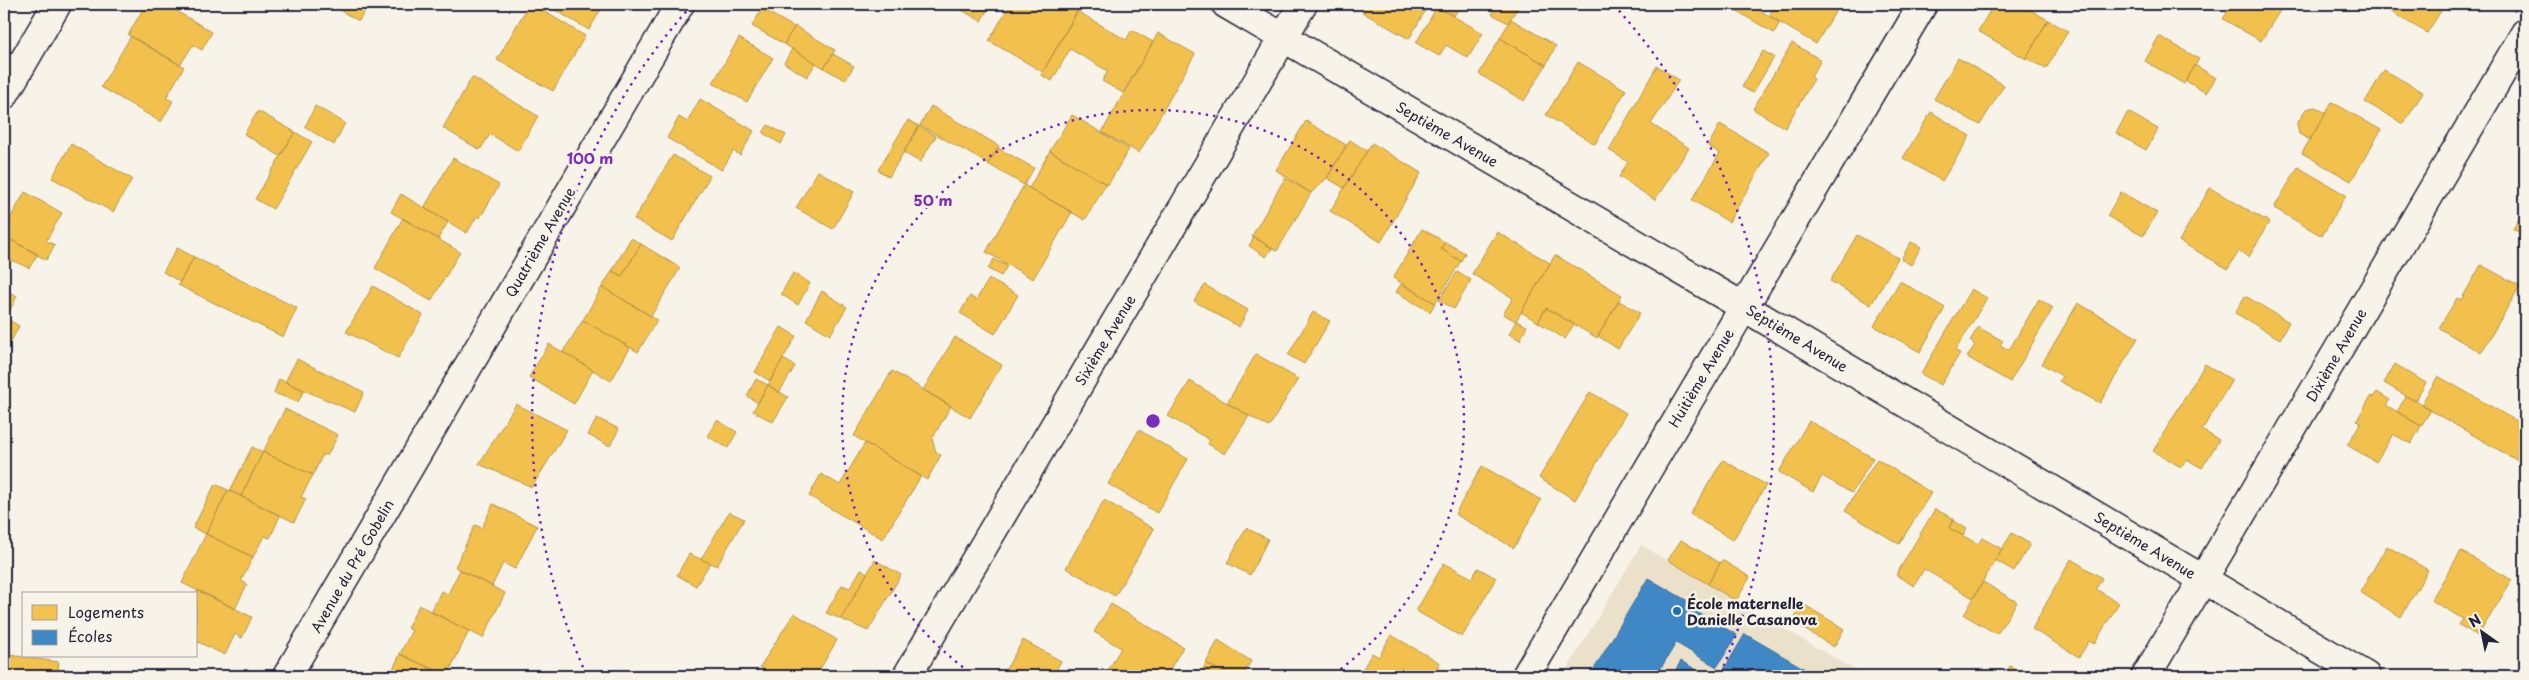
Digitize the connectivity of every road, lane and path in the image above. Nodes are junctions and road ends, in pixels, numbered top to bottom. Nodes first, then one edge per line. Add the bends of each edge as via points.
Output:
1 (57, 4) edge
2 (680, 4) edge
3 (1226, 4) edge
4 (1303, 4) edge
5 (1923, 4) edge
6 (2525, 33) edge
7 (1283, 37) junction
8 (11, 64) edge
9 (4, 95) edge
10 (1744, 307) junction
11 (416, 455) joint
12 (2203, 580) junction
13 (287, 676) edge
14 (907, 676) edge
15 (1526, 676) edge
16 (2146, 676) edge
17 (2366, 676) edge

1 - 8 street
2 - 11 street, Quatrième Avenue
3 - 7 street, Septième Avenue
4 - 7 street, Sixième Avenue
5 - 10 street, Huitième Avenue
6 - 12 street, Dixième Avenue
7 - 10 street, Septième Avenue
7 - 14 street, Sixième Avenue
8 - 9 street
10 - 12 street, Septième Avenue
10 - 15 street, Huitième Avenue
11 - 13 street, Avenue du Pré Gobelin
12 - 16 street, Dixième Avenue
12 - 17 street, Septième Avenue

